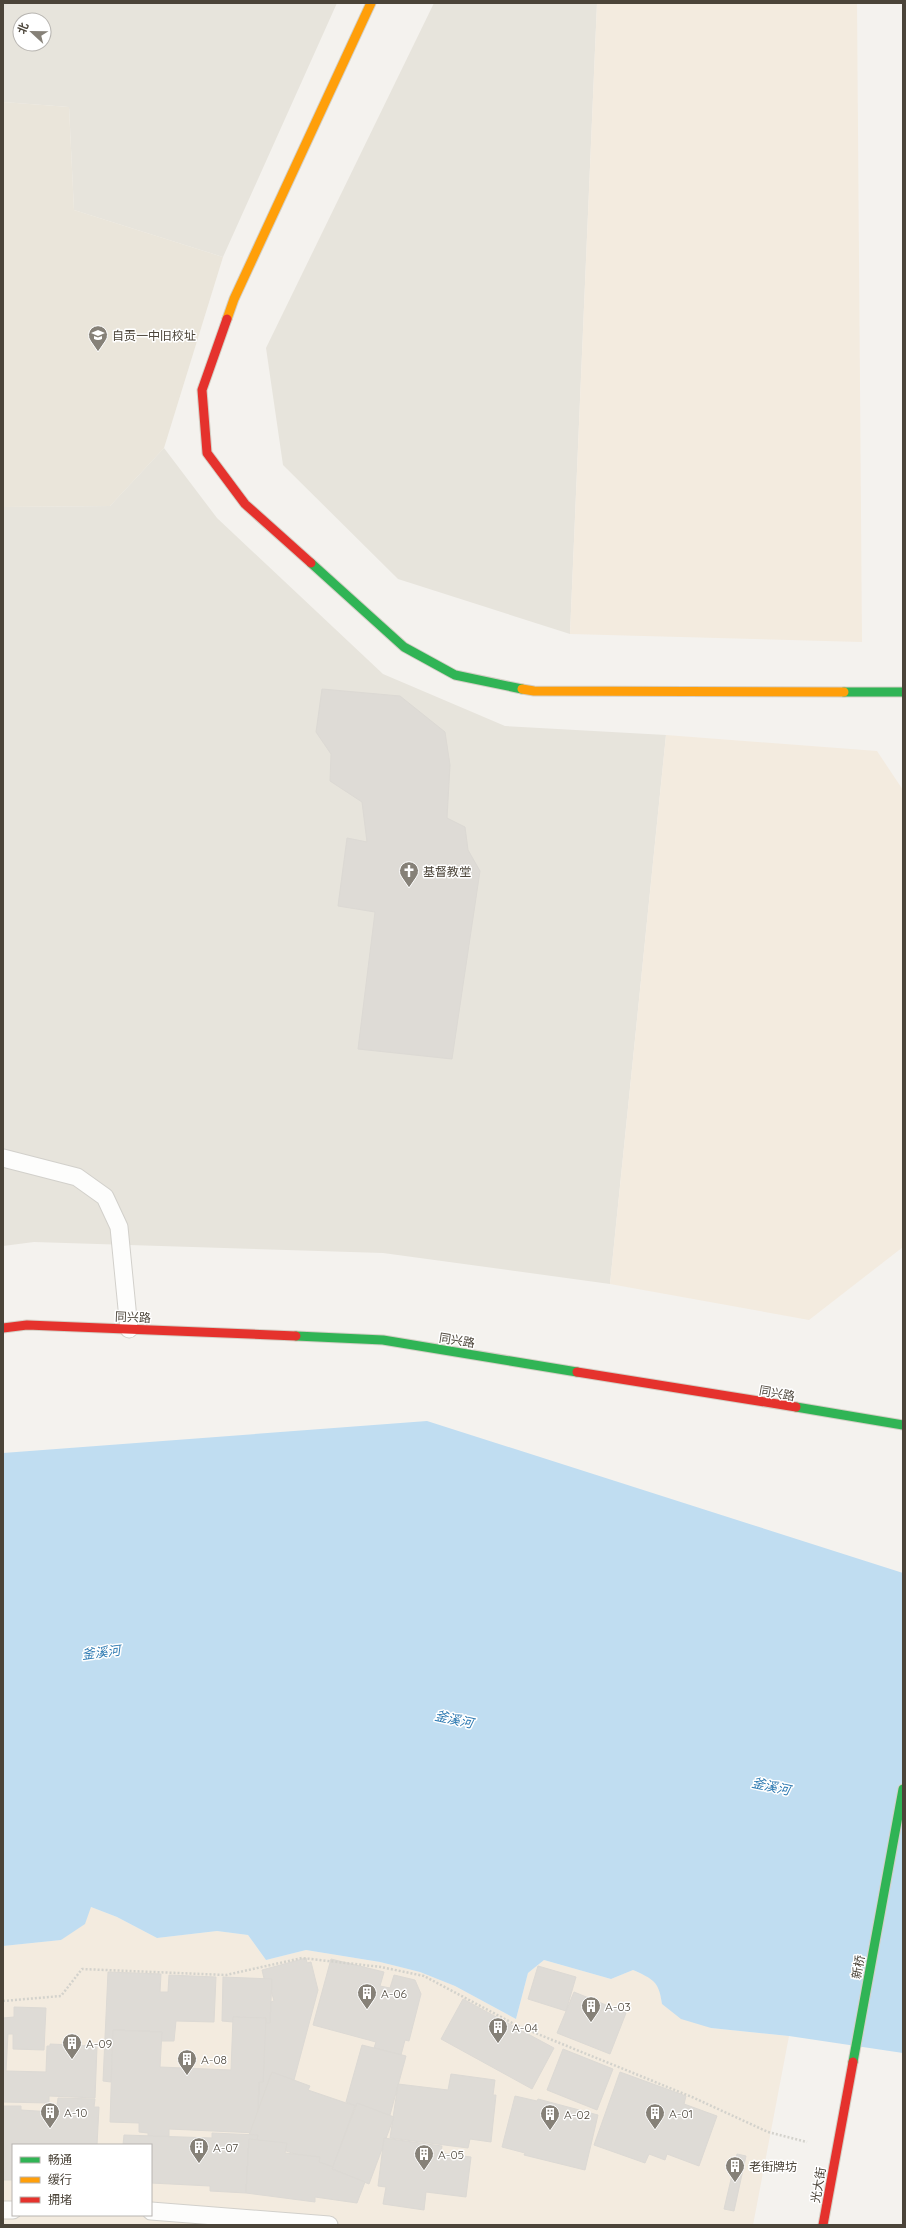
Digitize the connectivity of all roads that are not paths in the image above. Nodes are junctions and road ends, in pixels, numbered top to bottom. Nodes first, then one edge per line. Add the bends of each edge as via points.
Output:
1 (371, 3) edge
2 (903, 692) edge
3 (3, 1158) edge
4 (3, 1328) edge
5 (129, 1329) junction
6 (903, 1425) edge
7 (903, 1789) edge
8 (837, 2150) joint
9 (152, 2211) edge
10 (329, 2225) edge
11 (823, 2225) edge

1 - 2 main road via 234,299 202,390 207,453 245,504 404,647 455,675 534,691
3 - 5 lane via 77,1177 105,1197 119,1227
4 - 5 main road, 同兴路 via 27,1325
5 - 6 main road, 同兴路 via 383,1340
7 - 8 main road, 新桥
8 - 11 main road, 光大街
9 - 10 lane

